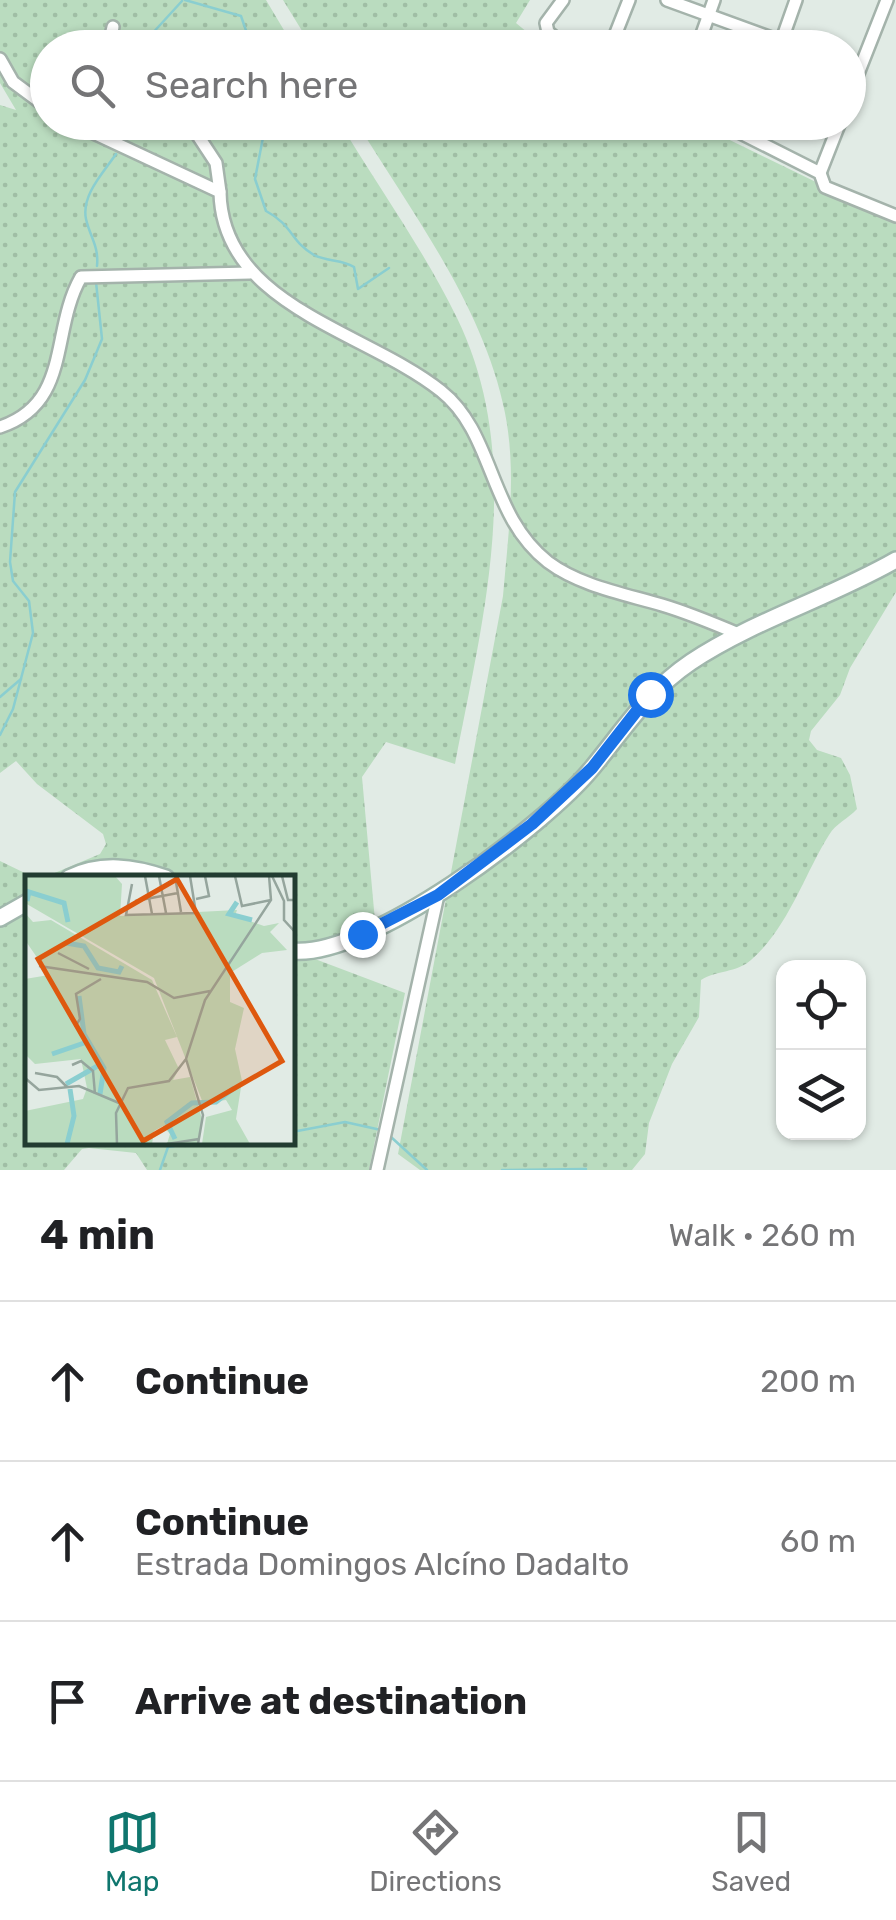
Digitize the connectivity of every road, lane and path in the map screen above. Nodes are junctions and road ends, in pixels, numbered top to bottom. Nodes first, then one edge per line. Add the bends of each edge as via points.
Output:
1 (563, 0) edge
2 (629, 0) edge
3 (667, 0) edge
4 (714, 0) edge
5 (796, 0) edge
6 (887, 0) edge
7 (709, 14) junction
8 (113, 26) dead end
9 (112, 30) edge
10 (548, 30) edge
11 (617, 30) edge
12 (703, 30) edge
13 (747, 30) edge
14 (785, 30) edge
15 (866, 44) edge
16 (0, 59) edge
17 (30, 95) edge
18 (109, 140) edge
19 (201, 140) edge
20 (755, 140) edge
21 (833, 140) edge
22 (820, 173) junction
23 (220, 192) junction
24 (896, 216) edge
25 (250, 273) junction
26 (0, 427) edge
27 (896, 560) edge
28 (741, 635) junction
29 (76, 875) edge
30 (152, 875) edge
31 (438, 895) junction
32 (25, 904) edge
33 (0, 918) edge
34 (295, 950) edge
35 (377, 1170) edge

1 - 10 street
2 - 11 street
3 - 7 street
4 - 7 street
5 - 14 street
6 - 15 street
7 - 12 street
7 - 13 street
8 - 9 street
16 - 17 street
18 - 23 street
19 - 23 street via 216,163
20 - 22 street
21 - 22 street
22 - 24 street via 824,187
23 - 25 street via 223,228
25 - 26 street via 86,274 77,283 45,392 29,415
25 - 28 street via 418,373 463,411 496,495 551,564
27 - 28 street
28 - 31 street via 650,694 577,783
29 - 30 street via 116,867
31 - 34 street via 336,946
31 - 35 street
32 - 33 street

